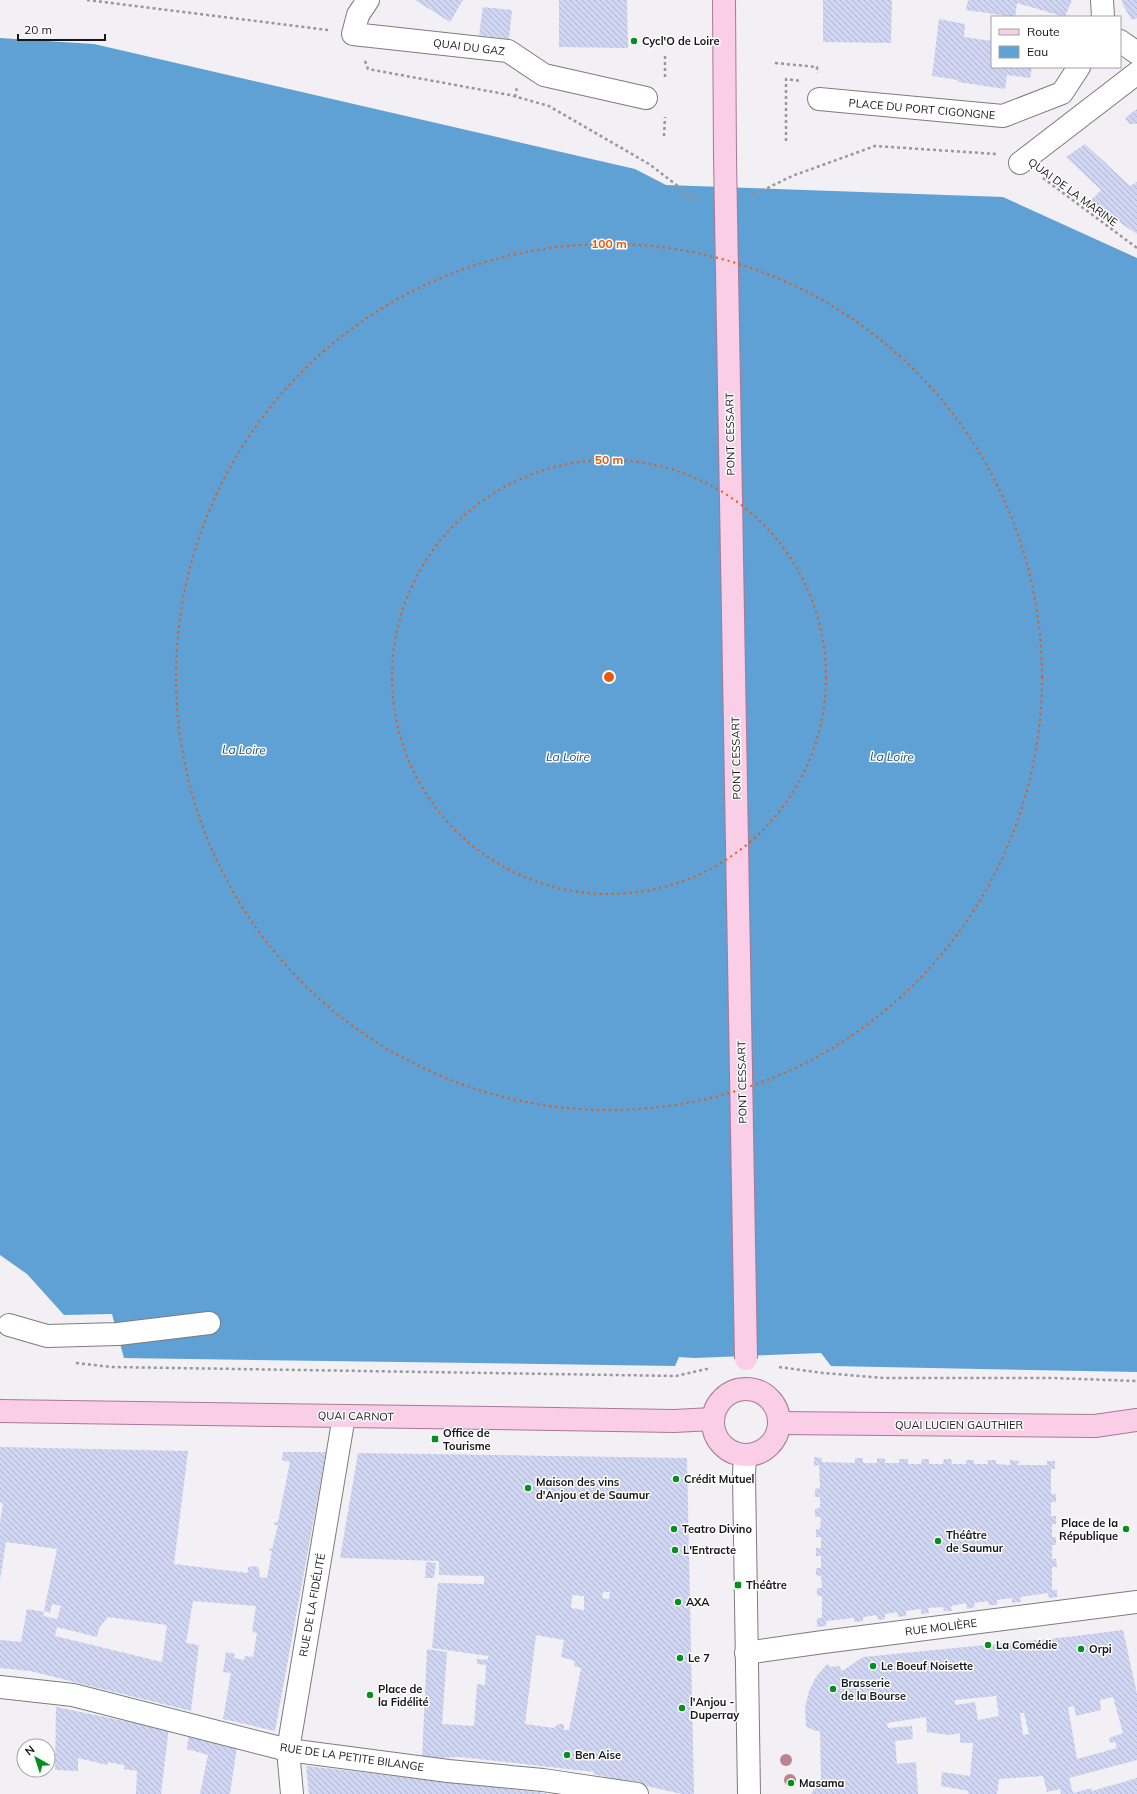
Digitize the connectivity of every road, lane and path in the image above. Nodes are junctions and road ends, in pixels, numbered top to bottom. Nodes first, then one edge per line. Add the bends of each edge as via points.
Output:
1 (368, 0) edge
2 (724, 0) edge
3 (1102, 0) edge
4 (1103, 16) edge
5 (1121, 42) edge
6 (1137, 53) edge
7 (775, 63) dead end
8 (1078, 68) edge
9 (1137, 73) edge
10 (817, 75) dead end
11 (802, 81) dead end
12 (517, 89) dead end
13 (516, 97) dead end
14 (646, 98) dead end
15 (819, 99) dead end
16 (786, 141) dead end
17 (1020, 163) joint
18 (1137, 248) edge
19 (209, 1323) dead end
20 (9, 1325) dead end
21 (69, 1362) dead end
22 (779, 1367) dead end
23 (711, 1368) dead end
24 (1137, 1381) edge
25 (749, 1389) junction
26 (0, 1411) edge
27 (344, 1416) junction
28 (713, 1419) junction
29 (1137, 1420) edge
30 (780, 1423) junction
31 (745, 1456) junction
32 (1137, 1602) edge
33 (746, 1653) junction
34 (0, 1687) edge
35 (288, 1750) junction
36 (292, 1794) edge
37 (637, 1794) edge
38 (750, 1794) edge

1 - 14 street, QUAI DU GAZ via 358,15 354,34 508,50 544,76
2 - 25 main road, PONT CESSART, bridge via 746,1359
3 - 4 street
5 - 6 street
7 - 10 path via 817,67
8 - 15 street, PLACE DU PORT CIGONGNE via 1062,93 1003,116
9 - 17 street
11 - 16 path via 786,79
12 - 13 path
17 - 18 path, QUAI DE LA MARINE
19 - 20 street via 118,1334 47,1336
21 - 23 path via 112,1367 676,1376
22 - 24 path via 884,1378
25 - 28 main road via 729,1393 715,1409
25 - 30 main road via 760,1391 770,1398 776,1406
26 - 27 main road, QUAI CARNOT
27 - 28 main road, QUAI CARNOT via 674,1421
27 - 35 street, RUE DE LA FIDÉLITÉ
28 - 31 main road via 713,1429 723,1447
29 - 30 main road, QUAI LUCIEN GAUTHIER via 1095,1426
30 - 31 main road via 776,1438 770,1446 761,1452
31 - 33 street
32 - 33 street, RUE MOLIÈRE
33 - 38 street
34 - 35 street, RUE DE LA PETITE BILANGE via 73,1695
35 - 36 street, RUE DE LA FIDÉLITÉ
35 - 37 street, RUE DE LA PETITE BILANGE via 448,1771 543,1780

